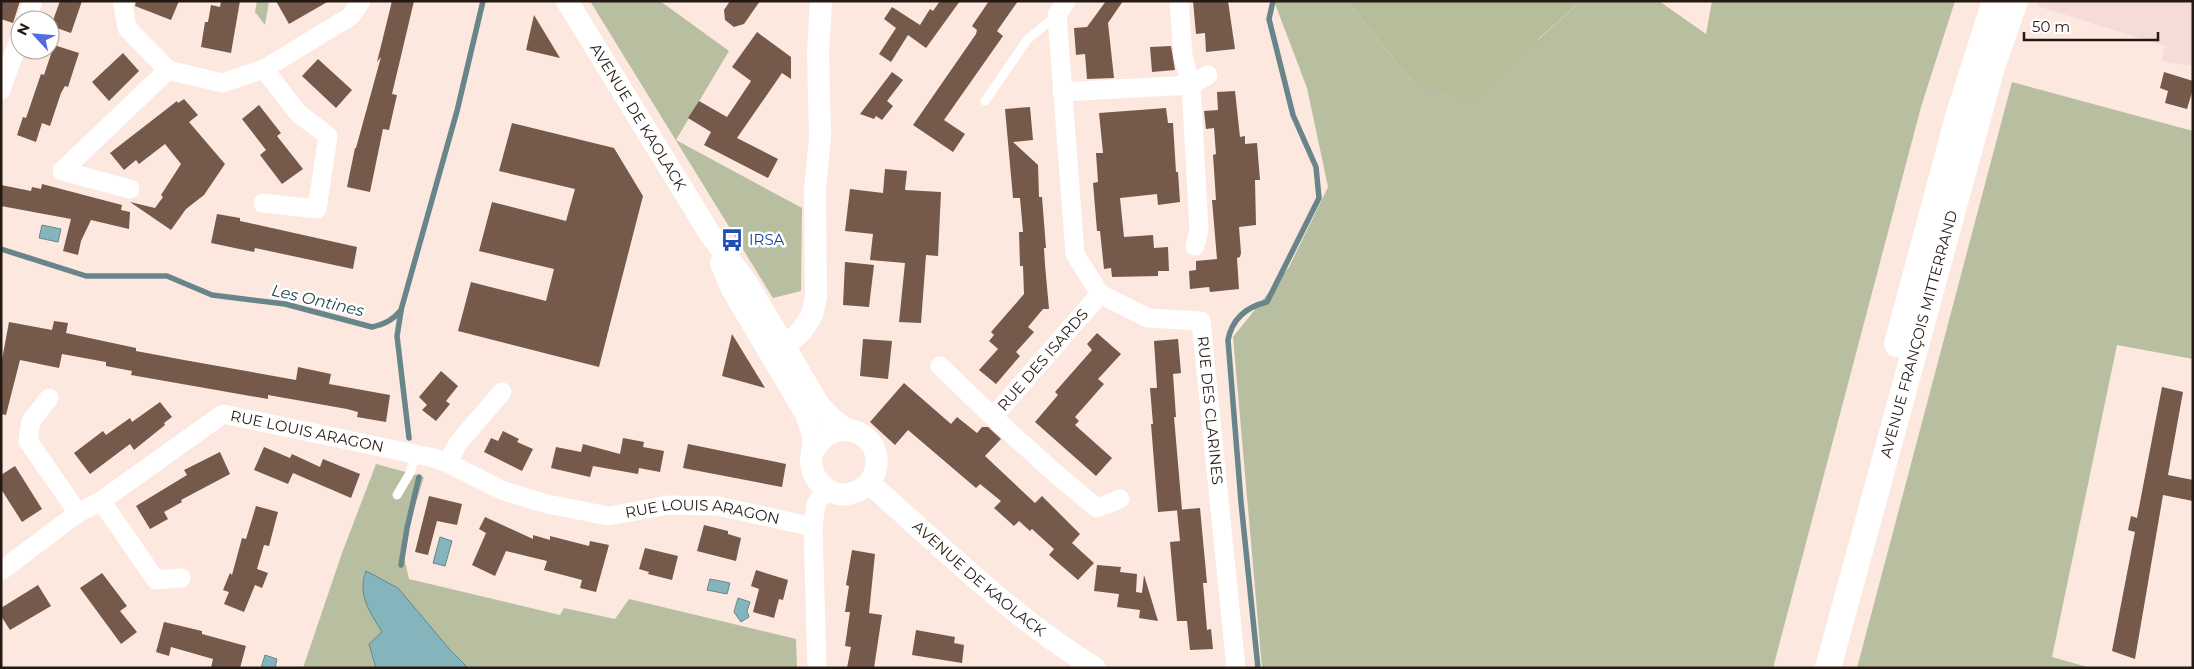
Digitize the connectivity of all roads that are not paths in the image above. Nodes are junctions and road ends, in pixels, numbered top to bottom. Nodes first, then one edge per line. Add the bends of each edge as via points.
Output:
1 (125, 1) edge
2 (361, 1) edge
3 (567, 1) edge
4 (809, 1) edge
5 (821, 1) edge
6 (1179, 1) edge
7 (1995, 1) edge
8 (2016, 1) edge
9 (1062, 8) edge
10 (12, 60) edge
11 (264, 69) junction
12 (168, 70) junction
13 (1208, 75) dead end
14 (1190, 85) junction
15 (1, 90) edge
16 (1062, 92) junction
17 (985, 101) dead end
18 (130, 189) dead end
19 (815, 190) junction
20 (262, 202) dead end
21 (710, 234) junction
22 (1195, 246) dead end
23 (1100, 294) junction
24 (784, 346) junction
25 (940, 366) dead end
26 (788, 384) junction
27 (502, 392) dead end
28 (49, 398) dead end
29 (993, 417) junction
30 (846, 429) junction
31 (813, 452) junction
32 (416, 454) junction
33 (448, 463) junction
34 (869, 483) junction
35 (826, 489) junction
36 (396, 495) dead end
37 (1120, 500) dead end
38 (101, 501) junction
39 (78, 513) junction
40 (814, 527) junction
41 (1, 571) edge
42 (180, 578) dead end
43 (817, 668) edge
44 (1095, 668) edge
45 (1236, 668) edge
46 (1811, 668) edge
47 (1828, 668) edge

1 - 12 street via 126,28
2 - 11 street via 351,16
3 - 21 street, AVENUE DE KAOLACK
4 - 19 street via 806,60
5 - 19 street via 818,52 820,137
6 - 14 street via 1183,56
7 - 46 main road, AVENUE FRANÇOIS MITTERRAND via 1958,117
8 - 47 main road, AVENUE FRANÇOIS MITTERRAND via 1991,70
9 - 16 street
9 - 17 lane via 1027,40
10 - 15 street
11 - 12 street via 222,83
11 - 20 street via 298,114 328,136 317,209
12 - 18 street via 57,167
13 - 14 street
14 - 16 street
14 - 22 street via 1199,230
16 - 23 street via 1075,254
19 - 24 street via 816,297 812,315 801,332
21 - 24 street, AVENUE DE KAOLACK via 747,283
21 - 26 street, AVENUE DE KAOLACK via 733,291
23 - 29 street, RUE DES ISARDS
23 - 45 street, RUE DES CLARINES via 1148,318 1201,321
24 - 26 street
24 - 30 street, AVENUE DE KAOLACK via 819,405
25 - 29 street
26 - 31 street, AVENUE DE KAOLACK via 806,414 813,435
27 - 33 street via 458,443
28 - 39 street via 31,421 28,441
29 - 37 street, RUE DES ISARDS via 1097,508
30 - 31 street via 826,434
30 - 34 street, AVENUE DE KAOLACK via 861,434 872,444 876,464
31 - 35 street, AVENUE DE KAOLACK via 813,472
32 - 33 street, RUE LOUIS ARAGON
32 - 36 lane via 410,473
32 - 38 street, RUE LOUIS ARAGON via 223,414
33 - 40 street, RUE LOUIS ARAGON via 504,491 547,504 609,516 669,505 718,506
34 - 35 street via 853,493
34 - 44 street, AVENUE DE KAOLACK via 1015,612
35 - 40 street via 816,504
38 - 39 street, RUE LOUIS ARAGON
38 - 42 street via 156,580
39 - 41 street, RUE LOUIS ARAGON
40 - 43 street

